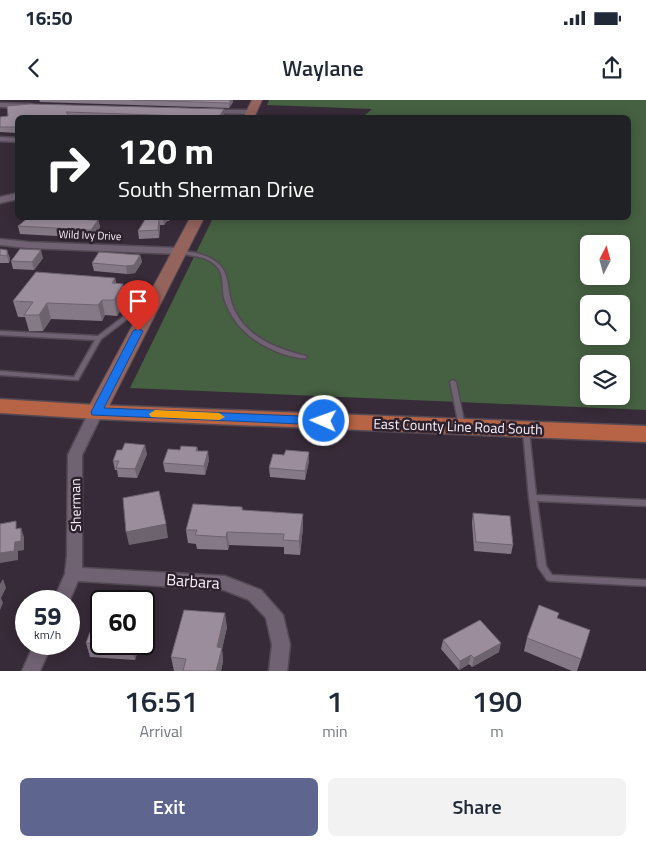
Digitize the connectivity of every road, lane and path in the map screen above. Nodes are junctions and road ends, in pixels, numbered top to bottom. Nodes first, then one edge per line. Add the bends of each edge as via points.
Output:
1 (257, 100) edge
2 (18, 103) edge
3 (0, 105) edge
4 (35, 106) edge
5 (202, 111) edge
6 (250, 115) edge
7 (0, 140) edge
8 (15, 140) edge
9 (15, 197) edge
10 (0, 200) edge
11 (196, 220) edge
12 (0, 242) edge
13 (179, 252) junction
14 (159, 291) junction
15 (0, 333) edge
16 (99, 338) junction
17 (304, 357) dead end
18 (0, 373) edge
19 (453, 382) dead end
20 (0, 406) edge
21 (96, 412) junction
22 (463, 427) junction
23 (525, 429) junction
24 (646, 434) edge
25 (533, 498) junction
26 (646, 503) edge
27 (73, 574) junction
28 (646, 584) edge
29 (66, 590) edge
30 (37, 655) edge
31 (30, 671) edge
32 (278, 671) edge

1 - 6 street
2 - 3 street
2 - 4 street
5 - 6 street
7 - 8 street
9 - 10 street
11 - 13 street
12 - 13 street, Wild Ivy Drive
13 - 14 street
13 - 17 lane via 207,258 219,266 226,299 238,323 264,344 286,354
14 - 16 lane via 143,291 129,315
14 - 21 street
15 - 16 lane
16 - 18 lane via 76,379
19 - 22 lane
20 - 21 main road, East County Line Road South
21 - 22 main road, East County Line Road South
21 - 27 street, Sherman via 75,455
22 - 23 main road, East County Line Road South
23 - 24 main road, East County Line Road South
23 - 25 lane
25 - 26 lane
25 - 28 lane via 542,567 550,578
27 - 29 street, Sherman
27 - 32 street, Barbara via 225,583 255,595 274,615 281,645
30 - 31 street

